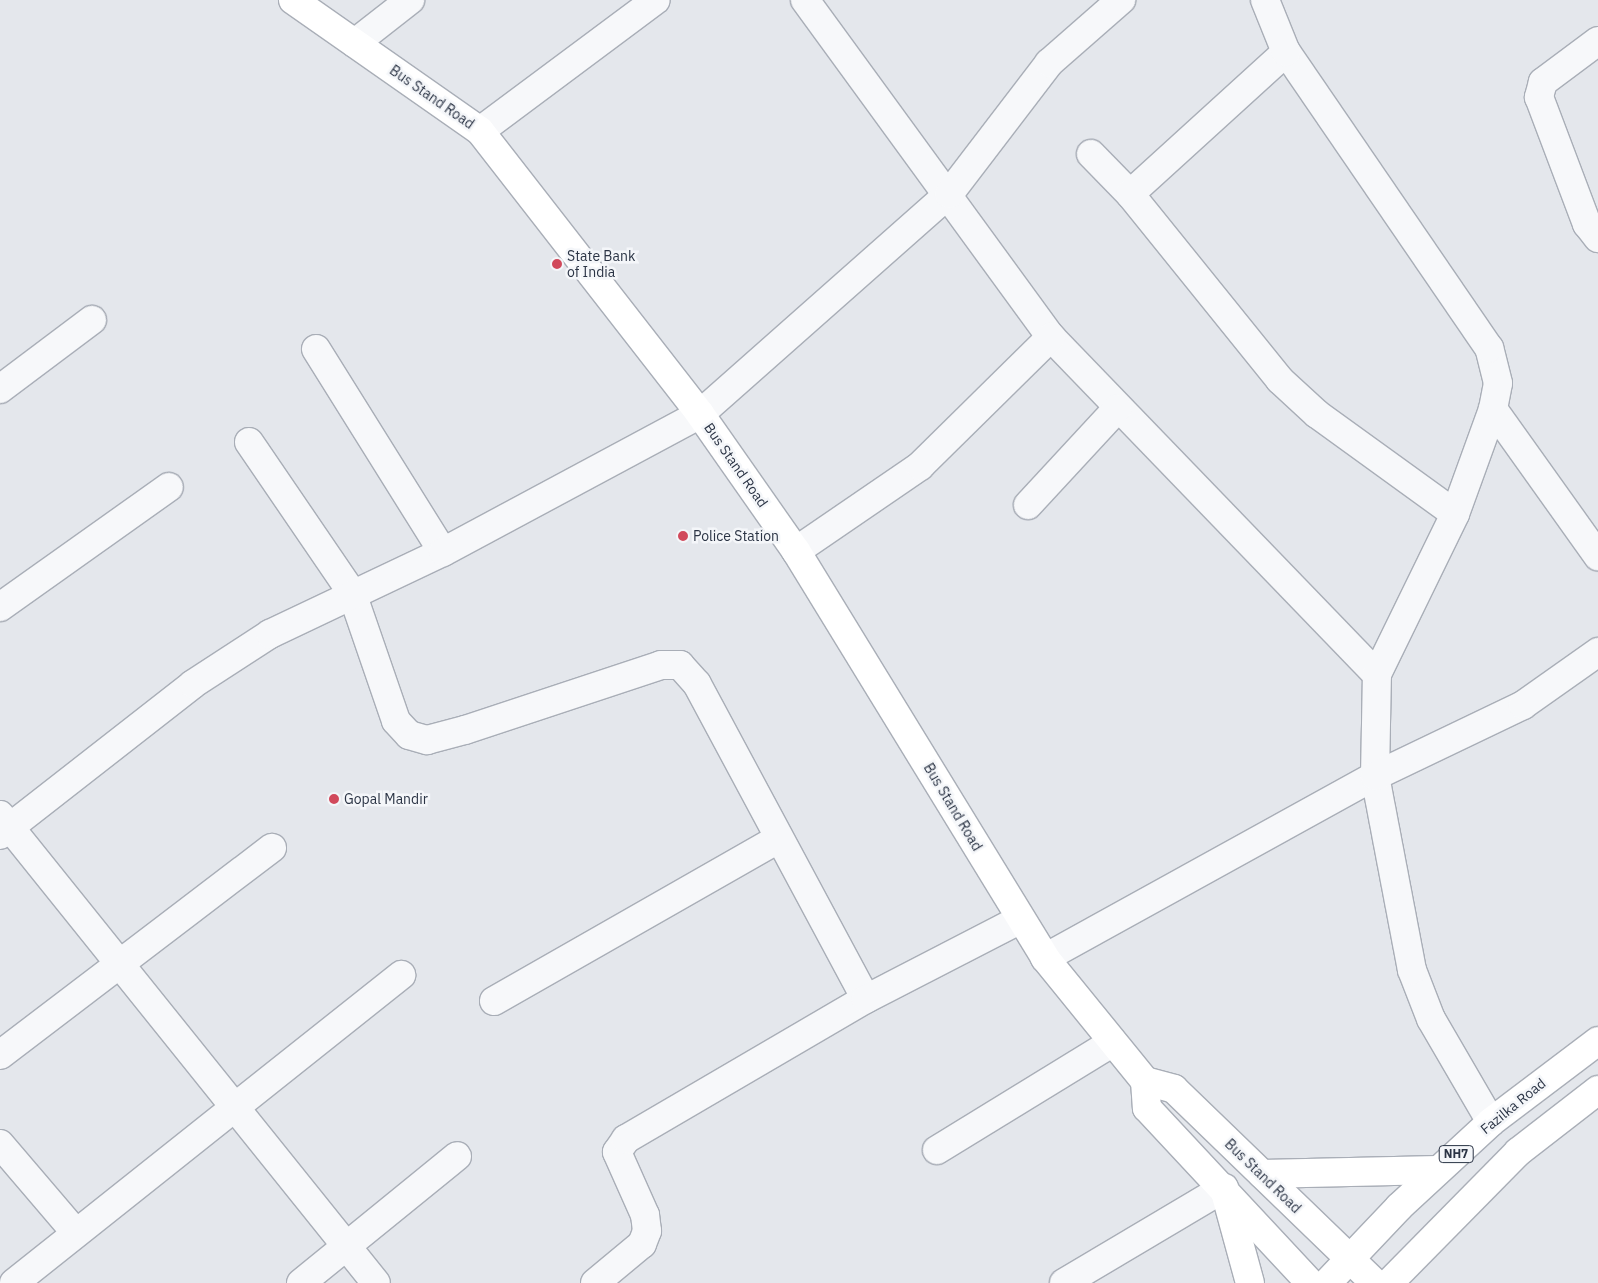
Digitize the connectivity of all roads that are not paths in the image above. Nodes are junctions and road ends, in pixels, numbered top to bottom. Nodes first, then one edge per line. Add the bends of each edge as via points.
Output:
1 (293, 0) edge
2 (410, 0) edge
3 (656, 0) edge
4 (804, 0) edge
5 (1121, 0) edge
6 (1265, 0) edge
7 (1598, 41) edge
8 (355, 44) junction
9 (1286, 52) junction
10 (480, 131) junction
11 (1091, 154) dead end
12 (949, 194) junction
13 (1130, 194) junction
14 (1598, 238) edge
15 (92, 320) dead end
16 (1050, 337) junction
17 (316, 349) dead end
18 (0, 389) edge
19 (1117, 409) junction
20 (1493, 409) junction
21 (700, 414) junction
22 (249, 442) dead end
23 (169, 487) dead end
24 (1028, 505) dead end
25 (1454, 514) junction
26 (796, 551) junction
27 (443, 552) junction
28 (1598, 556) edge
29 (352, 593) junction
30 (0, 607) edge
31 (1598, 652) edge
32 (1377, 674) junction
33 (1375, 776) junction
34 (3, 826) edge
35 (778, 839) junction
36 (272, 848) dead end
37 (1021, 919) junction
38 (1045, 958) junction
39 (121, 967) junction
40 (401, 975) dead end
41 (866, 999) junction
42 (494, 1000) dead end
43 (1598, 1041) edge
44 (1112, 1042) junction
45 (0, 1055) edge
46 (1145, 1081) junction
47 (1598, 1090) edge
48 (235, 1105) junction
49 (1492, 1122) junction
50 (0, 1144) edge
51 (937, 1150) dead end
52 (457, 1156) dead end
53 (1438, 1170) junction
54 (1262, 1174) junction
55 (1224, 1188) junction
56 (76, 1233) junction
57 (347, 1245) junction
58 (1349, 1260) junction
59 (14, 1283) edge
60 (301, 1283) edge
61 (376, 1283) edge
62 (595, 1283) edge
63 (1064, 1283) edge
64 (1250, 1283) edge
65 (1310, 1283) edge
66 (1327, 1283) edge
67 (1374, 1283) edge
68 (1390, 1283) edge

1 - 8 main road, Bus Stand Road
2 - 8 street
3 - 10 street
4 - 12 street
5 - 12 street via 1049,63
6 - 9 street
7 - 14 street via 1543,82 1539,98 1587,224
8 - 10 main road, Bus Stand Road
9 - 13 street
9 - 20 street via 1489,348 1498,383
10 - 21 main road, Bus Stand Road
11 - 13 street
12 - 16 street
12 - 21 street
13 - 25 street via 1280,380 1316,414
15 - 18 street
16 - 19 street
16 - 26 street via 920,466
17 - 27 street
19 - 24 street
19 - 32 street
20 - 25 street
20 - 28 street
21 - 26 main road, Bus Stand Road
21 - 27 street
22 - 29 street
23 - 30 street
25 - 32 street
26 - 37 main road, Bus Stand Road
27 - 29 street
29 - 34 street via 270,634 193,684
29 - 35 street via 396,722 409,736 427,740 661,664 680,666 697,684
31 - 33 street via 1524,705
32 - 33 street
33 - 38 street
33 - 49 street via 1412,970 1432,1019
34 - 39 street
35 - 41 street
35 - 42 street
36 - 39 street
37 - 38 main road, Bus Stand Road
37 - 41 street
38 - 44 main road, Bus Stand Road
39 - 45 street
39 - 48 street
40 - 48 street
41 - 62 street via 619,1146 620,1163 645,1215 647,1231 642,1244
43 - 49 main road, Fazilka Road / NH7
44 - 46 main road, Bus Stand Road
44 - 51 street
46 - 54 main road, Bus Stand Road via 1174,1089
46 - 55 main road via 1147,1108
47 - 68 main road via 1518,1152
48 - 56 street
48 - 57 street
49 - 53 main road, Fazilka Road / NH7
50 - 56 street
52 - 57 street
53 - 54 main road
53 - 58 main road, Fazilka Road / NH7
54 - 58 main road, Bus Stand Road
55 - 63 street
55 - 64 main road
55 - 65 main road
56 - 59 street
57 - 60 street
57 - 61 street
58 - 66 main road, Fazilka Road / NH7
58 - 67 main road, Bus Stand Road

